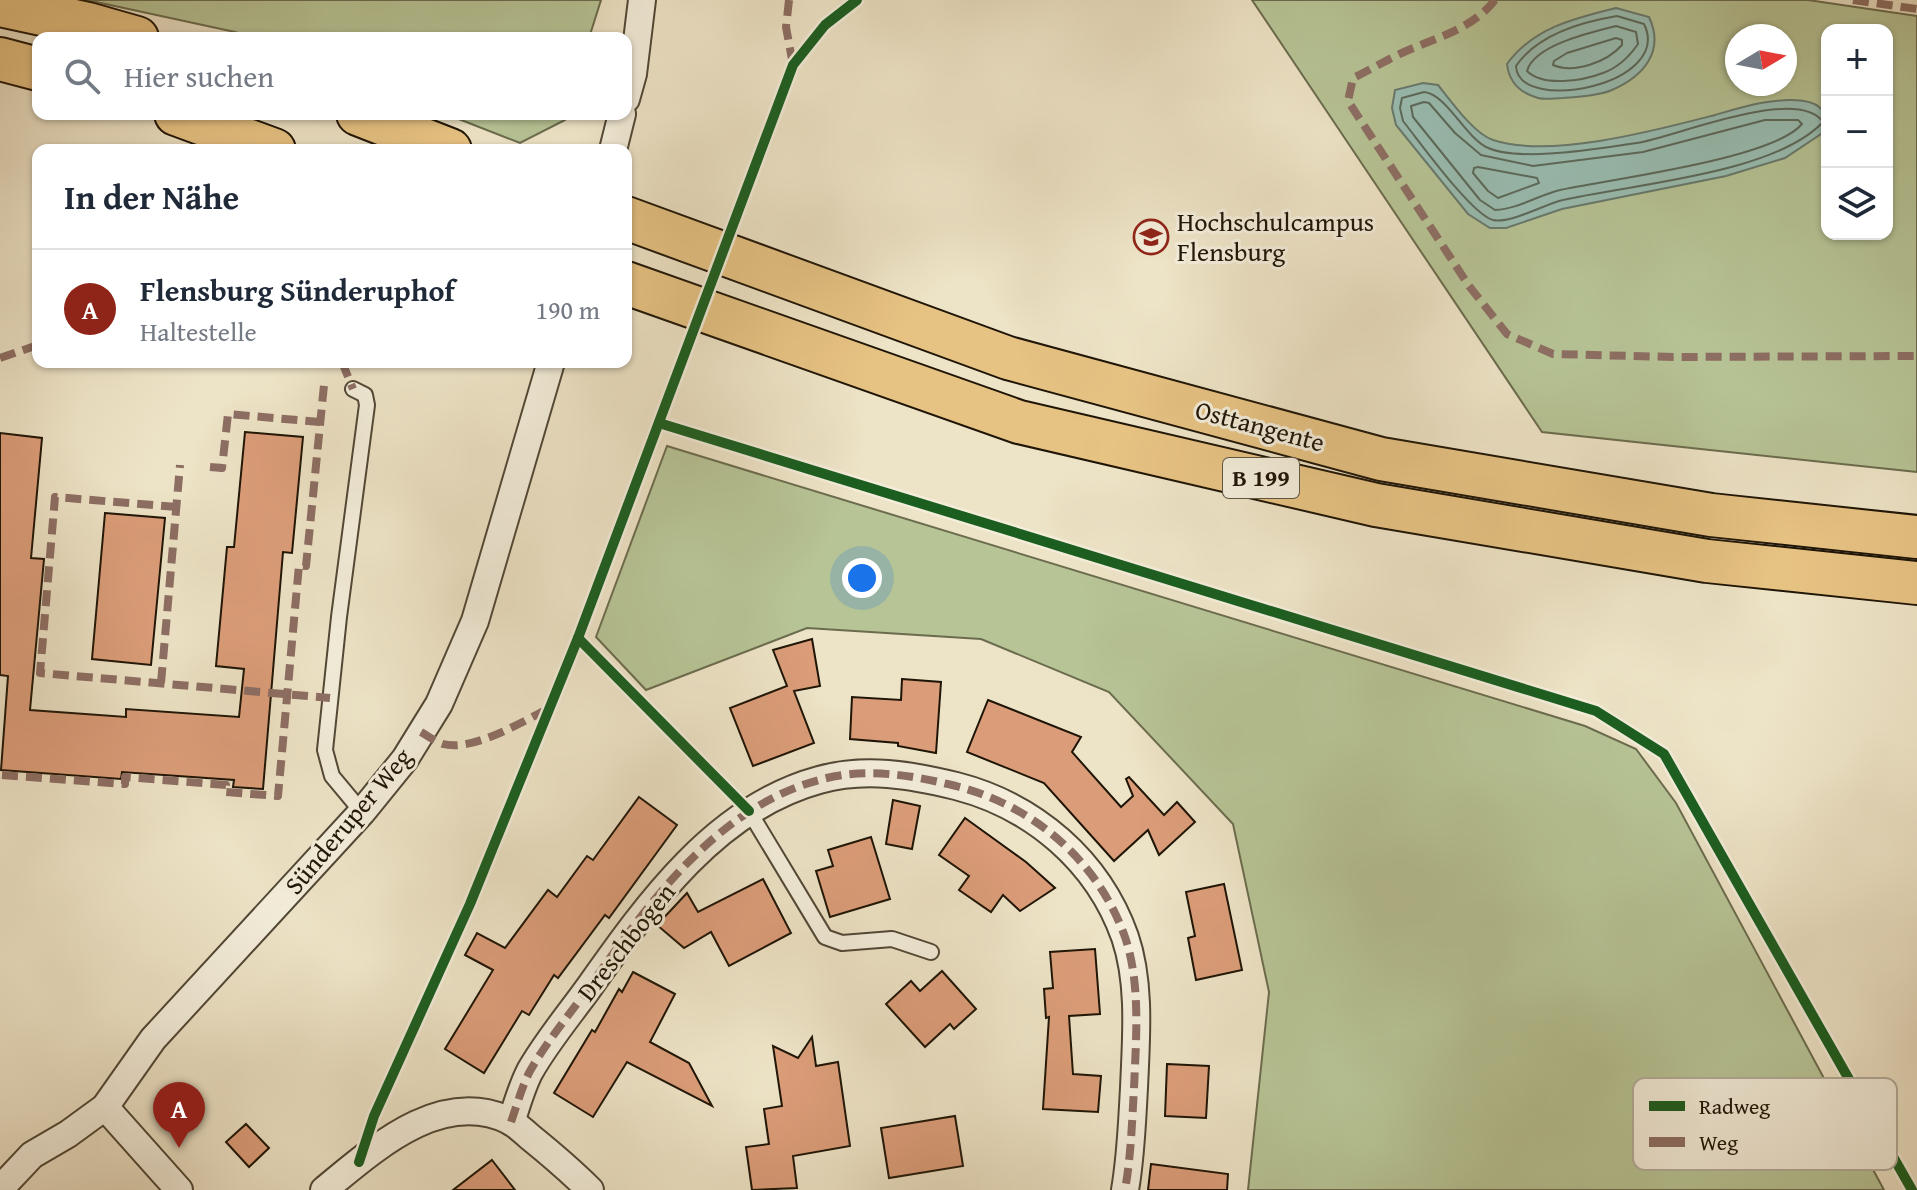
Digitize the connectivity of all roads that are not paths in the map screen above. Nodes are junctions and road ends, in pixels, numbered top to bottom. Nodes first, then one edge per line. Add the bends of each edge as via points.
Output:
1 (642, 0) edge
2 (0, 5) edge
3 (116, 32) edge
4 (0, 59) edge
5 (32, 67) edge
6 (632, 78) edge
7 (192, 120) edge
8 (373, 120) edge
9 (620, 120) edge
10 (258, 144) edge
11 (435, 144) edge
12 (614, 144) edge
13 (632, 220) edge
14 (632, 285) edge
15 (549, 368) edge
16 (353, 389) dead end
17 (1917, 537) edge
18 (1917, 583) edge
19 (749, 811) junction
20 (362, 812) junction
21 (931, 952) dead end
22 (105, 1107) junction
23 (511, 1122) junction
24 (0, 1189) edge
25 (179, 1190) edge
26 (324, 1190) edge
27 (590, 1190) edge
28 (1125, 1190) edge

1 - 6 street
2 - 3 main road
4 - 5 main road
7 - 10 main road
8 - 11 main road
9 - 12 street
13 - 17 main road, Osttangente / B 199 via 1008,358 1381,459 1711,515
14 - 18 main road, Osttangente / B 199 via 1019,422 1376,505 1707,561
15 - 20 street, Sünderuper Weg via 475,621 439,704 405,759
16 - 20 lane via 365,395 367,405 325,750 332,776
19 - 21 lane via 825,937 842,943 892,939
19 - 23 street, Dreschbogen via 709,843 644,910 530,1072
19 - 28 street, Dreschbogen via 819,780 866,773 914,776 980,792 1028,815 1076,854 1103,890 1125,938 1133,974 1136,1038
20 - 22 street, Sünderuper Weg via 153,1039
22 - 24 street, Sünderuper Weg via 32,1155
22 - 25 street
23 - 26 street via 475,1112 440,1115 401,1131
23 - 27 street

